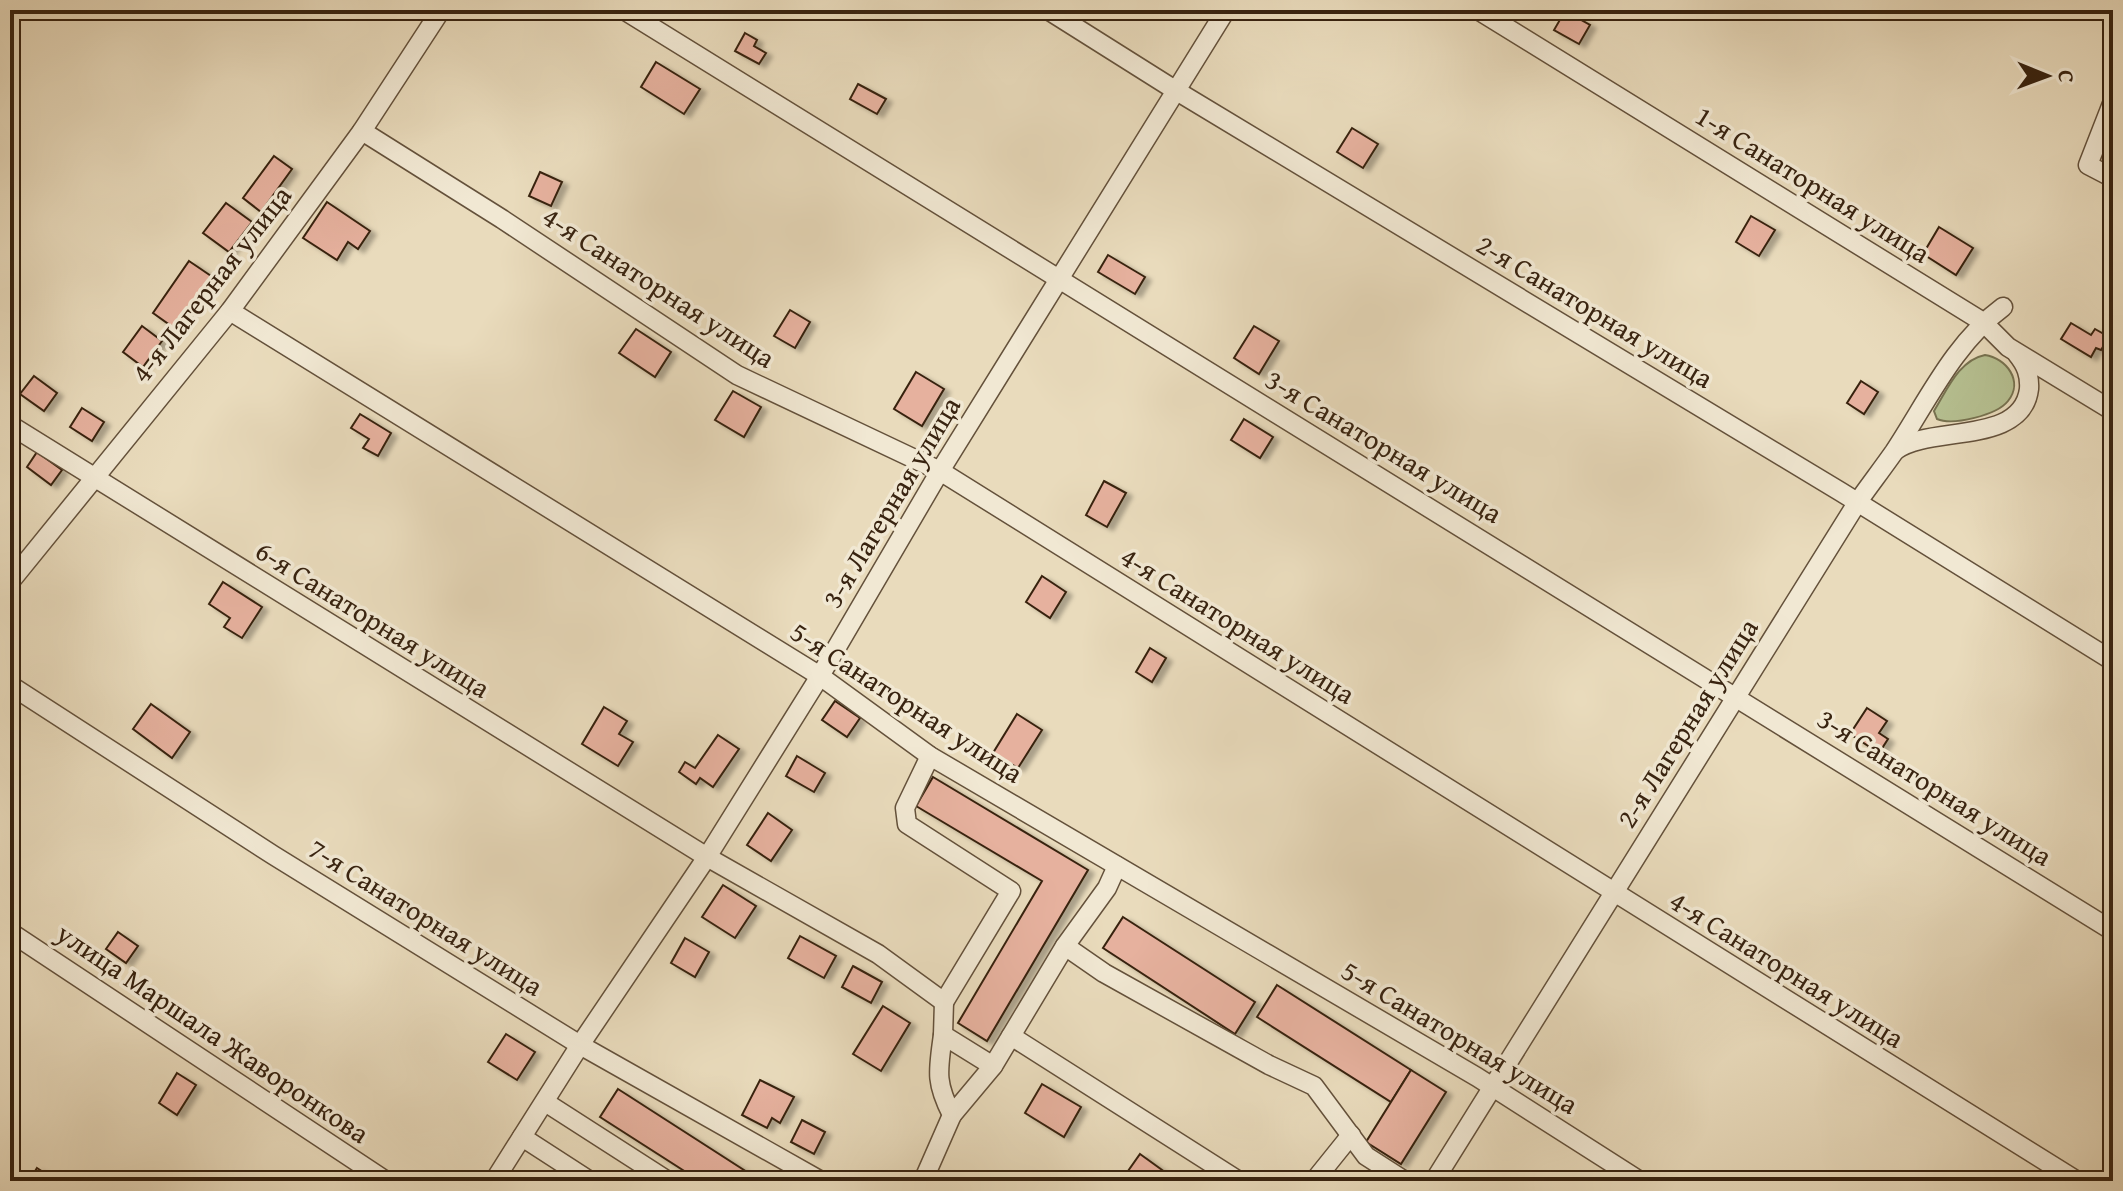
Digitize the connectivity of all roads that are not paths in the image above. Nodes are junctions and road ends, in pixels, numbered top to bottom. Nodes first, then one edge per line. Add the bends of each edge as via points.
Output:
1 (441, 10) edge
2 (624, 10) edge
3 (1048, 10) edge
4 (1226, 10) edge
5 (1478, 10) edge
6 (1175, 90) junction
7 (2113, 101) edge
8 (362, 131) junction
9 (2113, 178) edge
10 (1058, 280) junction
11 (2003, 307) dead end
12 (230, 311) junction
13 (1983, 322) junction
14 (2008, 347) junction
15 (1957, 356) junction
16 (2113, 411) edge
17 (10, 425) edge
18 (1893, 452) junction
19 (940, 471) junction
20 (93, 479) junction
21 (1857, 503) junction
22 (10, 582) edge
23 (2113, 661) edge
24 (820, 676) junction
25 (10, 685) edge
26 (1737, 695) junction
27 (930, 756) junction
28 (707, 857) junction
29 (1117, 866) junction
30 (1613, 894) junction
31 (2113, 931) edge
32 (10, 932) edge
33 (1065, 946) junction
34 (944, 1002) junction
35 (943, 1035) junction
36 (1011, 1036) junction
37 (580, 1045) junction
38 (993, 1066) junction
39 (1493, 1086) junction
40 (545, 1102) junction
41 (952, 1115) junction
42 (1351, 1135) junction
43 (522, 1137) junction
44 (386, 1181) edge
45 (494, 1181) edge
46 (590, 1181) edge
47 (668, 1181) edge
48 (821, 1181) edge
49 (923, 1181) edge
50 (1239, 1181) edge
51 (1314, 1181) edge
52 (1405, 1181) edge
53 (1434, 1181) edge
54 (1640, 1181) edge
55 (2077, 1181) edge

1 - 8 street, 4-я Лагерная улица
2 - 10 street, 3-я Санаторная улица
3 - 6 street, 2-я Санаторная улица
4 - 6 street, 3-я Лагерная улица
5 - 13 street, 1-я Санаторная улица
6 - 10 street, 3-я Лагерная улица
6 - 21 street, 2-я Санаторная улица
7 - 9 street via 2088,165
8 - 12 street, 4-я Лагерная улица
8 - 19 street, 4-я Санаторная улица via 737,375
10 - 19 street, 3-я Лагерная улица
10 - 26 street, 3-я Санаторная улица
11 - 13 street, 2-я Лагерная улица
12 - 20 street, 4-я Лагерная улица
12 - 24 street, 5-я Санаторная улица
13 - 14 street, 1-я Санаторная улица
13 - 15 street, 2-я Лагерная улица
14 - 15 street via 1981,343
14 - 16 street, 1-я Санаторная улица
14 - 18 street via 2027,368 2029,381 2028,395 2015,415 1961,435 1915,439
15 - 18 street, 2-я Лагерная улица
17 - 20 street, 6-я Санаторная улица
18 - 21 street, 2-я Лагерная улица
19 - 24 street, 3-я Лагерная улица
19 - 30 street, 4-я Санаторная улица
20 - 22 street, 4-я Лагерная улица
20 - 28 street, 6-я Санаторная улица
21 - 23 street, 2-я Санаторная улица
21 - 26 street, 2-я Лагерная улица
24 - 27 street, 5-я Санаторная улица
24 - 28 street, 3-я Лагерная улица
25 - 37 street, 7-я Санаторная улица
26 - 30 street, 2-я Лагерная улица
26 - 31 street, 3-я Санаторная улица
27 - 29 street, 5-я Санаторная улица
27 - 34 street via 905,808 907,824 1011,891
28 - 34 street, 6-я Санаторная улица via 878,954
28 - 37 street, 3-я Лагерная улица
29 - 33 street
29 - 39 street, 5-я Санаторная улица
30 - 39 street, 2-я Лагерная улица
30 - 55 street, 4-я Санаторная улица
32 - 44 street, улица Маршала Жаворонкова
33 - 36 street
33 - 42 street via 1104,973 1314,1086
34 - 35 street
35 - 38 street
35 - 41 street via 940,1092
36 - 38 street
36 - 50 street
37 - 40 street, 3-я Лагерная улица
37 - 48 street, 7-я Санаторная улица
38 - 41 street
39 - 53 street, 2-я Лагерная улица
39 - 54 street, 5-я Санаторная улица
40 - 43 street, 3-я Лагерная улица
40 - 47 street
41 - 49 street
42 - 51 street
42 - 52 street via 1366,1156
43 - 45 street, 3-я Лагерная улица
43 - 46 street

